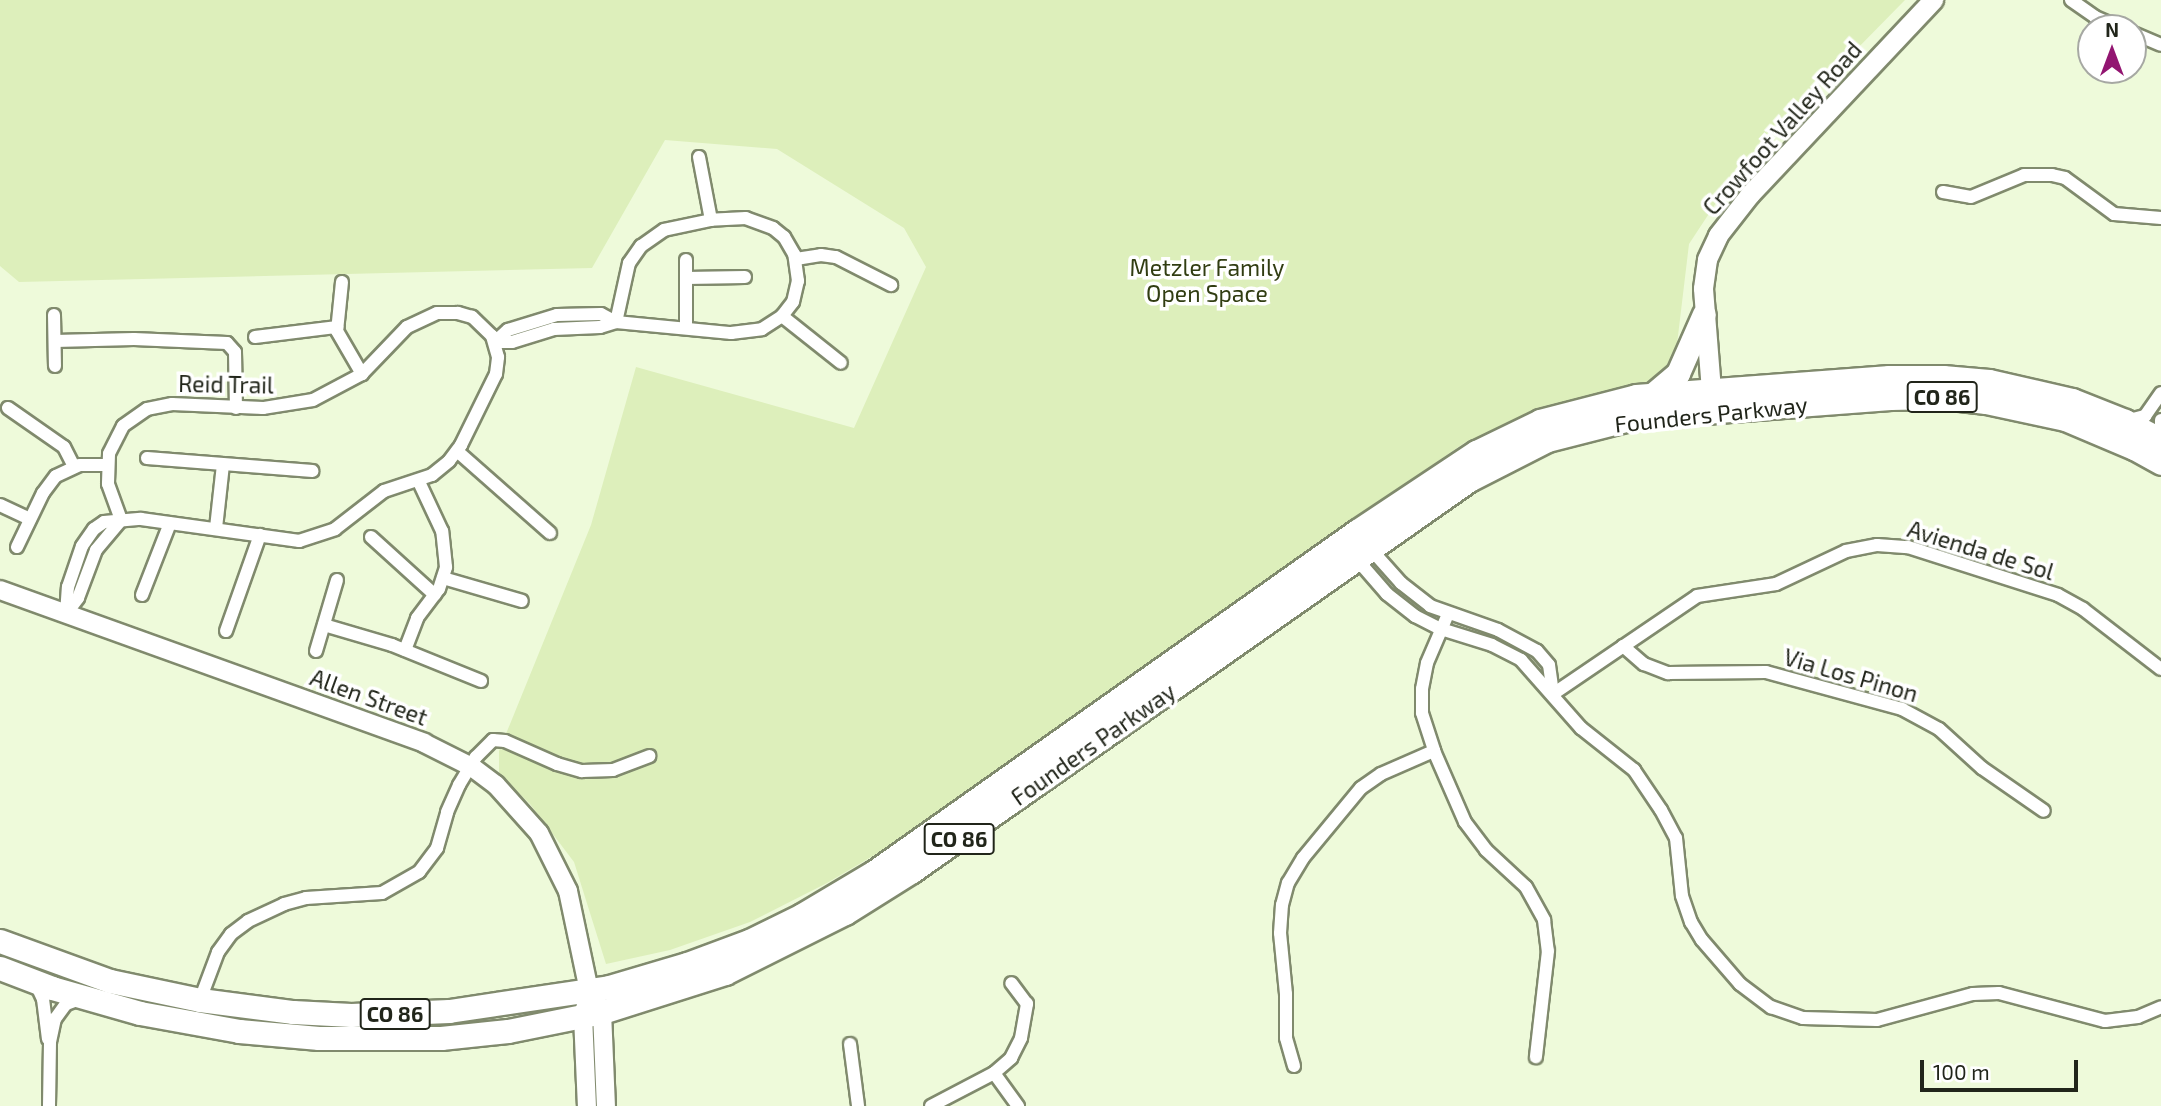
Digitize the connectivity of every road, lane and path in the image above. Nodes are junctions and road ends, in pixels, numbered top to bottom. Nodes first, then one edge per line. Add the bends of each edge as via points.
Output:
1 (1933, 0) edge
2 (2071, 0) edge
3 (2091, 14) edge
4 (699, 157) dead end
5 (1943, 192) dead end
6 (2161, 218) edge
7 (711, 220) junction
8 (796, 259) junction
9 (686, 260) dead end
10 (746, 277) dead end
11 (686, 278) junction
12 (342, 282) dead end
13 (891, 285) dead end
14 (1704, 314) junction
15 (54, 315) dead end
16 (782, 316) junction
17 (616, 322) junction
18 (337, 327) junction
19 (686, 328) junction
20 (255, 337) dead end
21 (55, 341) junction
22 (495, 342) junction
23 (841, 363) dead end
24 (55, 366) dead end
25 (362, 374) junction
26 (2161, 393) edge
27 (1652, 395) junction
28 (1712, 401) junction
29 (8, 408) dead end
30 (236, 408) junction
31 (2161, 420) edge
32 (2125, 421) junction
33 (2161, 426) edge
34 (2161, 440) edge
35 (457, 451) junction
36 (147, 458) dead end
37 (2161, 463) edge
38 (107, 465) junction
39 (223, 465) junction
40 (74, 467) junction
41 (312, 471) dead end
42 (419, 482) junction
43 (0, 505) edge
44 (30, 519) junction
45 (121, 520) junction
46 (170, 523) junction
47 (216, 528) junction
48 (550, 533) dead end
49 (260, 535) junction
50 (371, 537) dead end
51 (1356, 545) junction
52 (17, 547) dead end
53 (443, 578) junction
54 (337, 580) dead end
55 (0, 590) edge
56 (142, 595) dead end
57 (435, 595) junction
58 (522, 601) dead end
59 (66, 614) junction
60 (1448, 614) junction
61 (324, 625) junction
62 (1441, 629) junction
63 (226, 631) dead end
64 (1623, 646) junction
65 (316, 650) dead end
66 (405, 650) junction
67 (2161, 669) edge
68 (481, 681) dead end
69 (1553, 694) junction
70 (1434, 751) junction
71 (649, 756) dead end
72 (472, 767) junction
73 (2044, 811) dead end
74 (0, 942) edge
75 (0, 968) edge
76 (35, 982) junction
77 (1011, 983) dead end
78 (589, 991) junction
79 (84, 998) junction
80 (200, 1000) junction
81 (2161, 1007) edge
82 (139, 1013) junction
83 (593, 1014) junction
84 (50, 1042) junction
85 (850, 1044) dead end
86 (1536, 1057) dead end
87 (1294, 1066) dead end
88 (994, 1073) junction
89 (49, 1106) edge
90 (587, 1106) edge
91 (606, 1106) edge
92 (858, 1106) edge
93 (931, 1106) edge
94 (1018, 1106) edge

1 - 14 main road, Crowfoot Valley Road via 1750,194 1718,235 1707,259
2 - 3 street
4 - 7 street
5 - 6 street via 1971,197 2024,176 2052,175 2072,182 2114,214
7 - 8 street via 746,218 767,224 784,237
7 - 17 street via 674,226 641,246 627,269
8 - 13 street via 836,257
8 - 16 street via 797,289
9 - 11 street
10 - 11 street
11 - 19 street
12 - 18 street
14 - 27 highway via 1678,373
14 - 28 main road, Crowfoot Valley Road
15 - 21 street
16 - 19 street via 768,327 748,332
16 - 23 street
17 - 19 street
17 - 22 street
18 - 20 street
18 - 25 street
21 - 24 street
21 - 30 street via 227,343 235,356
22 - 25 street, Reid Trail via 472,317 436,313 407,327
22 - 35 street via 496,374
25 - 30 street, Reid Trail via 313,400
26 - 32 street via 2145,416
27 - 28 highway, Founders Parkway / CO 86
27 - 51 highway, Founders Parkway / CO 86 via 1613,400 1518,430 1476,452
28 - 32 highway, Founders Parkway / CO 86 via 1889,377 1943,377 2029,389
28 - 37 highway, Founders Parkway / CO 86 via 1942,397 1986,402 2065,419
28 - 51 highway, Founders Parkway / CO 86 via 1547,440
29 - 40 street via 64,447
30 - 38 street, Reid Trail via 172,404 147,409 118,433
31 - 33 street
32 - 34 highway, Founders Parkway / CO 86
35 - 42 street
35 - 48 street
36 - 39 street
38 - 40 street
38 - 45 street, Reid Trail via 110,491
39 - 41 street
39 - 47 street
40 - 44 street via 51,482
42 - 49 street via 384,491 335,529 316,537 292,541
42 - 53 street via 444,538
43 - 44 street
44 - 52 street
45 - 46 street
45 - 59 street via 96,550 78,598
46 - 47 street
46 - 56 street
47 - 49 street
49 - 63 street
50 - 57 street
51 - 60 street via 1407,588
51 - 62 street via 1399,604
51 - 78 highway, Founders Parkway / CO 86 via 895,858 802,915 687,964
51 - 83 highway, Founders Parkway / CO 86 via 944,849 845,913 725,973
53 - 57 street
53 - 58 street
54 - 61 street
55 - 59 street, Allen Street
57 - 66 street via 420,613
59 - 72 street, Allen Street via 424,743
60 - 62 street
60 - 69 street via 1498,630 1537,651 1549,665
61 - 65 street
61 - 66 street
62 - 69 street via 1510,653 1530,667
62 - 70 street via 1422,689 1422,713
64 - 67 street, Avienda de Sol via 1697,596 1776,584 1846,551 1890,545 2058,595
64 - 69 street, Avienda de Sol
64 - 73 street, Via Los Pinon via 1644,664 1668,673 1766,672 1902,709 1939,729 1990,774
66 - 68 street
69 - 81 street via 1581,728 1621,757 1646,788 1676,838 1682,896 1691,922 1740,984 1771,1007 1803,1018 1877,1020 1973,994 1999,993 2105,1021 2138,1017
70 - 86 street via 1475,837 1526,887 1544,920 1548,951
70 - 87 street via 1361,788 1288,883 1280,933 1286,1038
71 - 72 street via 613,770 582,771 495,739 483,748
72 - 78 street, Allen Street via 516,804 555,861 575,918
72 - 80 street via 452,801 432,857 419,872 382,893 306,898 248,921 218,952
74 - 80 highway, Founders Parkway / CO 86 via 110,981
75 - 76 highway, Founders Parkway / CO 86
76 - 79 highway, Founders Parkway / CO 86
76 - 84 street via 43,999
77 - 88 street via 1027,1004 1026,1021 1011,1058
78 - 80 highway, Founders Parkway / CO 86 via 408,1014 293,1012
78 - 83 street
79 - 82 highway, Founders Parkway / CO 86
79 - 84 street via 61,1008
80 - 82 highway via 183,1008
82 - 83 highway, Founders Parkway / CO 86 via 239,1031 396,1040 508,1031
83 - 90 street
83 - 91 street
84 - 89 street
85 - 92 street
88 - 93 street
88 - 94 street

